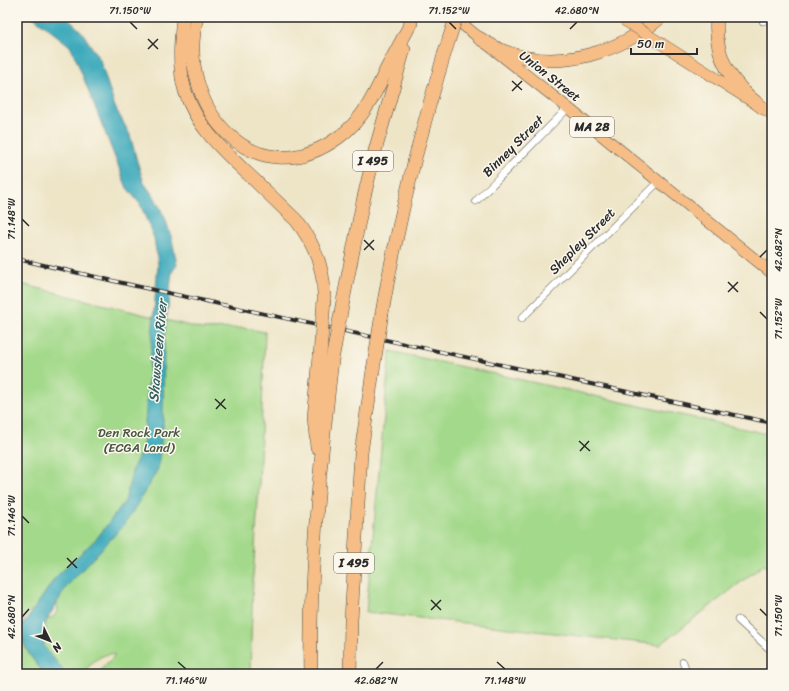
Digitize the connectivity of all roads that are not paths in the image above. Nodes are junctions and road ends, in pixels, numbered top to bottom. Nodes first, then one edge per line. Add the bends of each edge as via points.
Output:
1 (183, 17) edge
2 (197, 17) edge
3 (454, 17) edge
4 (661, 17) edge
5 (717, 17) edge
6 (622, 18) edge
7 (412, 20) edge
8 (479, 38) junction
9 (568, 108) junction
10 (767, 111) edge
11 (659, 181) junction
12 (476, 201) dead end
13 (771, 272) edge
14 (522, 318) dead end
15 (326, 358) junction
16 (738, 620) dead end
17 (772, 651) edge
18 (683, 662) dead end
19 (311, 674) edge
20 (350, 674) edge
21 (687, 674) edge

1 - 15 highway, bridge via 181,67 185,90 193,110 212,139 296,220 315,249 324,282
2 - 7 highway via 193,41 194,62 198,84 210,110 223,130 234,140 253,151 274,157 292,157 317,150 353,126 374,96
3 - 8 main road, Union Street / MA 28
3 - 20 highway, I 495, bridge via 427,109 403,206 382,313 361,453 350,620
4 - 8 highway via 621,43 597,53 571,59 545,60 522,57 504,52
5 - 10 highway via 717,41 725,67 743,90
6 - 10 main road, bridge
7 - 15 highway, I 495, bridge via 363,201 343,301
8 - 9 main road, Union Street / MA 28
9 - 11 main road, Union Street / MA 28
9 - 12 street, Binney Street
11 - 13 main road, Union Street / MA 28
11 - 14 street, Shepley Street
15 - 19 highway via 314,418 320,469 310,628
16 - 17 street
18 - 21 street

